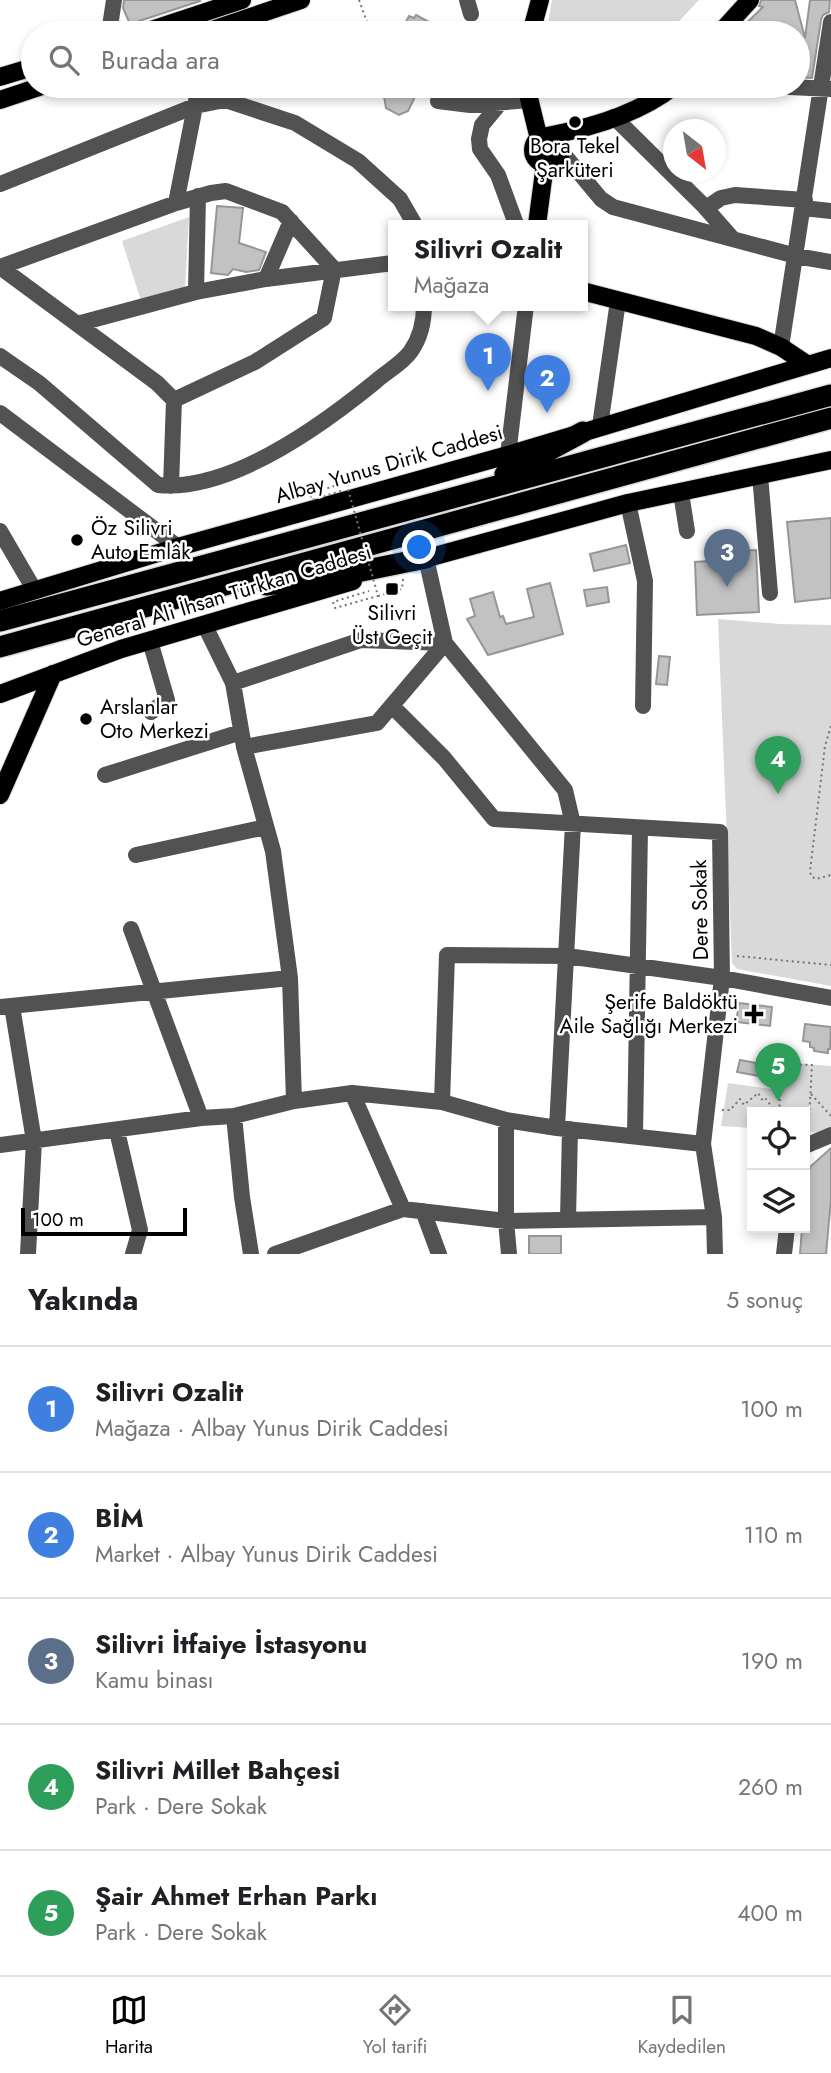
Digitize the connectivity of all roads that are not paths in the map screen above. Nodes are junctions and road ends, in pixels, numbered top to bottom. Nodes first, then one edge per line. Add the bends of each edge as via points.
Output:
1 (114, 0) edge
2 (242, 0) edge
3 (301, 0) edge
4 (540, 0) edge
5 (750, 0) edge
6 (210, 12) junction
7 (111, 21) edge
8 (181, 21) edge
9 (209, 21) edge
10 (240, 21) edge
11 (534, 21) edge
12 (731, 21) edge
13 (831, 23) edge
14 (21, 71) edge
15 (0, 78) edge
16 (827, 89) edge
17 (21, 93) edge
18 (197, 98) edge
19 (513, 98) edge
20 (529, 98) edge
21 (655, 98) edge
22 (0, 100) edge
23 (439, 101) dead end
24 (501, 102) junction
25 (195, 106) junction
26 (614, 117) junction
27 (589, 128) junction
28 (543, 138) junction
29 (561, 151) junction
30 (545, 164) junction
31 (0, 184) edge
32 (198, 196) junction
33 (176, 203) junction
34 (804, 204) junction
35 (706, 208) junction
36 (831, 211) edge
37 (412, 220) edge
38 (515, 220) edge
39 (538, 220) edge
40 (291, 221) junction
41 (732, 238) junction
42 (796, 256) junction
43 (831, 262) edge
44 (388, 264) edge
45 (0, 267) edge
46 (334, 270) junction
47 (266, 279) junction
48 (196, 292) junction
49 (588, 293) edge
50 (618, 301) junction
51 (423, 311) edge
52 (525, 311) edge
53 (77, 324) junction
54 (781, 347) junction
55 (0, 356) edge
56 (831, 358) edge
57 (808, 365) junction
58 (831, 395) edge
59 (174, 400) junction
60 (0, 413) edge
61 (831, 418) edge
62 (592, 429) junction
63 (508, 455) junction
64 (831, 460) edge
65 (760, 475) junction
66 (171, 486) junction
67 (469, 492) junction
68 (681, 493) junction
69 (628, 503) junction
70 (0, 531) edge
71 (687, 531) dead end
72 (178, 547) junction
73 (426, 558) junction
74 (35, 591) junction
75 (198, 593) junction
76 (770, 593) dead end
77 (0, 601) edge
78 (0, 621) edge
79 (205, 626) junction
80 (150, 641) junction
81 (445, 643) junction
82 (0, 647) edge
83 (53, 674) junction
84 (233, 683) junction
85 (0, 694) edge
86 (392, 706) junction
87 (643, 706) dead end
88 (151, 712) dead end
89 (243, 740) junction
90 (106, 775) dead end
91 (0, 795) edge
92 (573, 824) junction
93 (266, 827) junction
94 (640, 828) junction
95 (136, 855) dead end
96 (131, 929) dead end
97 (567, 957) junction
98 (639, 966) junction
99 (290, 978) junction
100 (722, 978) junction
101 (154, 992) junction
102 (831, 998) edge
103 (6, 1007) edge
104 (352, 1093) junction
105 (294, 1101) junction
106 (442, 1102) junction
107 (234, 1116) junction
108 (201, 1118) junction
109 (506, 1120) junction
110 (563, 1129) junction
111 (117, 1131) junction
112 (831, 1135) edge
113 (635, 1136) junction
114 (34, 1141) junction
115 (703, 1143) junction
116 (810, 1144) edge
117 (0, 1145) edge
118 (403, 1209) junction
119 (423, 1211) junction
120 (714, 1217) junction
121 (568, 1219) junction
122 (506, 1221) junction
123 (786, 1233) edge
124 (27, 1254) edge
125 (132, 1254) edge
126 (251, 1254) edge
127 (275, 1254) edge
128 (439, 1254) edge
129 (509, 1254) edge
130 (715, 1254) edge
131 (784, 1254) edge

1 - 7 street
2 - 6 main road
3 - 10 main road
4 - 11 main road
5 - 12 main road
6 - 8 main road
6 - 9 street
13 - 16 street
14 - 15 main road
16 - 34 street
17 - 22 main road
18 - 25 street
19 - 24 street
20 - 28 main road
21 - 26 main road
23 - 24 street
24 - 38 street via 482,125 480,149 498,175
25 - 31 street
25 - 33 street
25 - 37 street via 225,100 295,123 358,161 400,200
26 - 27 main road
26 - 35 street
27 - 28 main road
27 - 29 main road
28 - 29 main road via 559,142
28 - 30 main road via 533,152
29 - 30 main road via 558,159
29 - 41 street via 613,207
30 - 39 main road
32 - 33 street
32 - 40 street via 226,191 270,206
32 - 48 street
33 - 45 street
34 - 35 street via 730,195
34 - 36 street
34 - 42 street
35 - 41 street
40 - 46 street
40 - 47 street
41 - 42 street
42 - 43 street
42 - 54 street
44 - 46 street
45 - 53 street
46 - 47 street
46 - 59 street via 324,318 255,362
47 - 48 street
48 - 53 street
49 - 50 main road
50 - 54 main road via 756,336
50 - 62 street
51 - 66 street via 420,334 411,352 349,403 252,465
52 - 63 street
53 - 59 street via 158,383
54 - 57 main road
55 - 66 street via 39,383 158,485
56 - 57 main road, Albay Yunus Dirik Caddesi
57 - 62 main road, Albay Yunus Dirik Caddesi
58 - 67 highway
59 - 66 street
60 - 72 street
61 - 75 highway
62 - 63 main road, Albay Yunus Dirik Caddesi
62 - 67 highway
63 - 72 main road, Albay Yunus Dirik Caddesi
64 - 65 main road, General Ali İhsan Türkkan Caddesi
65 - 68 main road, General Ali İhsan Türkkan Caddesi
65 - 76 street
67 - 78 highway
68 - 69 main road, General Ali İhsan Türkkan Caddesi
68 - 71 street
69 - 73 main road, General Ali İhsan Türkkan Caddesi
69 - 87 street via 645,581
70 - 74 street
72 - 74 main road, Albay Yunus Dirik Caddesi
73 - 75 highway via 342,575
73 - 79 main road, General Ali İhsan Türkkan Caddesi
73 - 81 street
74 - 77 main road, Albay Yunus Dirik Caddesi
75 - 82 highway
79 - 80 main road, General Ali İhsan Türkkan Caddesi
79 - 84 street
80 - 83 main road, General Ali İhsan Türkkan Caddesi
80 - 88 street via 167,700
81 - 84 street via 360,640
81 - 86 street
81 - 92 street via 565,790
83 - 85 main road, General Ali İhsan Türkkan Caddesi
83 - 91 main road
84 - 89 street
86 - 89 street via 377,723
86 - 92 street, Dere Sokak via 444,758 494,819
89 - 90 street
89 - 93 street
92 - 94 street, Dere Sokak
92 - 97 street
93 - 95 street
93 - 99 street
94 - 98 street
94 - 100 street, Dere Sokak via 720,832
96 - 101 street
97 - 98 street
97 - 106 street via 447,955
97 - 110 street
98 - 100 street
98 - 113 street
99 - 101 street
99 - 105 street
100 - 102 street
100 - 115 street, Dere Sokak
101 - 103 street
101 - 108 street
103 - 114 street
104 - 105 street
104 - 106 street
104 - 118 street
105 - 107 street
106 - 109 street
107 - 108 street
107 - 126 street
108 - 111 street
109 - 110 street
109 - 122 street
110 - 113 street
110 - 121 street
111 - 114 street
111 - 125 street via 140,1230
112 - 116 street
113 - 115 street
114 - 117 street
114 - 124 street
115 - 120 street, Dere Sokak
118 - 119 street
118 - 127 street
119 - 122 street
119 - 128 street
120 - 121 street
120 - 130 street, Dere Sokak
121 - 122 street
122 - 129 street
123 - 131 street

